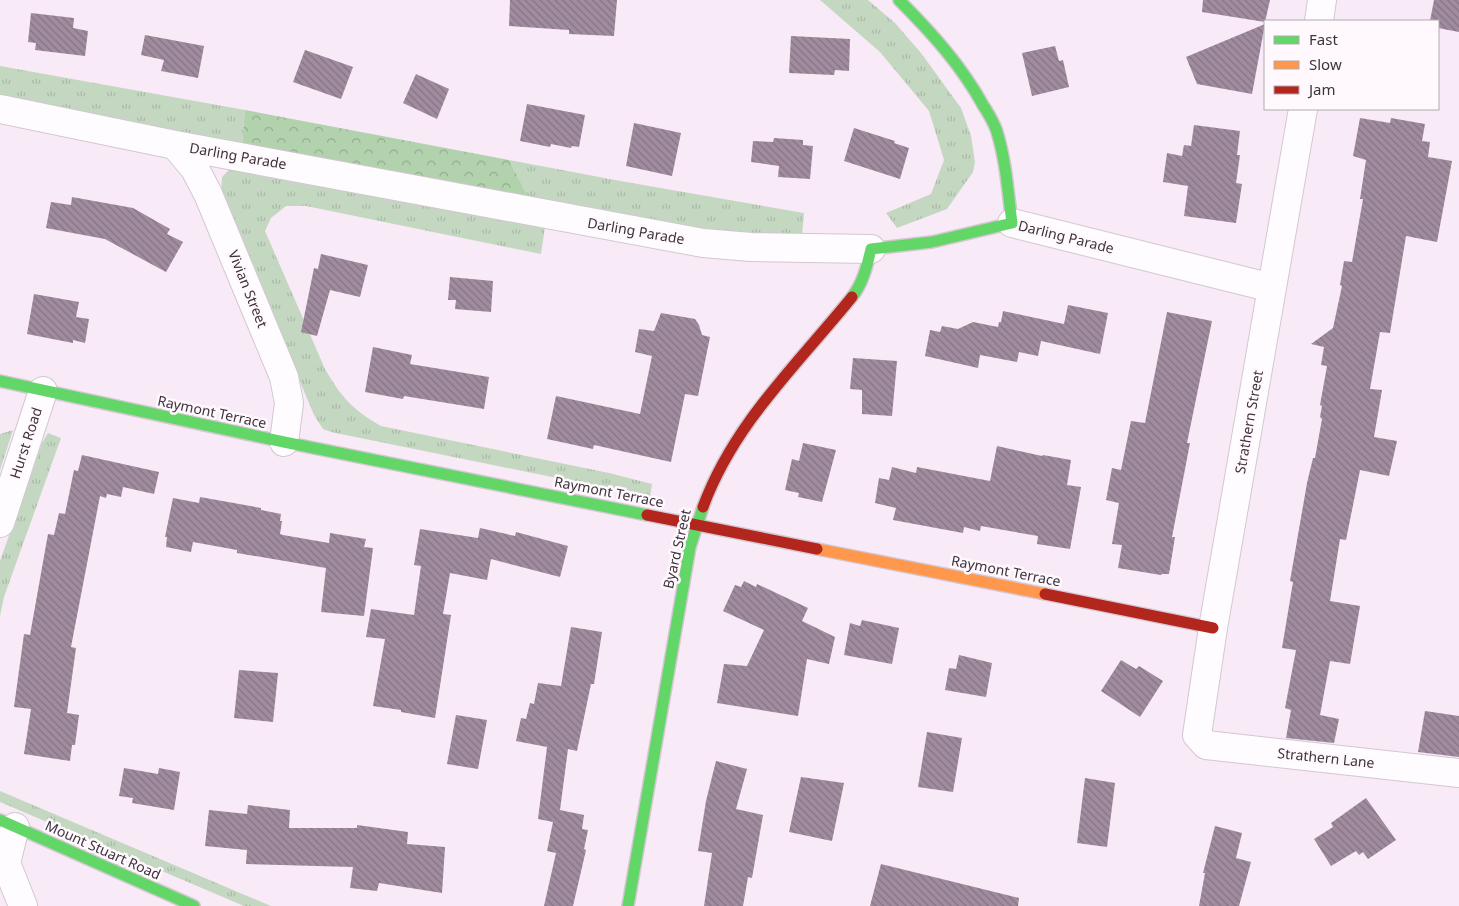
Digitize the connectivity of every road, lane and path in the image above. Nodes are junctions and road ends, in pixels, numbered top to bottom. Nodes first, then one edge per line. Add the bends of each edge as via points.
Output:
1 (898, 0) edge
2 (1322, 0) edge
3 (1319, 20) edge
4 (0, 108) edge
5 (1303, 110) edge
6 (175, 145) junction
7 (1012, 224) junction
8 (872, 249) junction
9 (1272, 288) junction
10 (0, 381) edge
11 (43, 391) junction
12 (284, 442) junction
13 (0, 523) edge
14 (696, 523) junction
15 (1213, 628) junction
16 (1196, 735) joint
17 (1459, 773) edge
18 (7, 823) edge
19 (23, 906) edge
20 (194, 906) edge
21 (628, 906) edge

1 - 7 street via 957,66 980,98 996,130
2 - 3 street
4 - 6 street, Darling Parade
5 - 9 street, Strathern Street
6 - 8 street, Darling Parade via 703,243
6 - 12 street, Vivian Street via 195,169 208,194 284,377 289,402
7 - 8 street, Darling Parade via 932,242
7 - 9 street, Darling Parade
8 - 14 street, Byard Street via 857,291 781,378 737,438
9 - 15 street, Strathern Street
10 - 11 street, Raymont Terrace
11 - 12 street, Raymont Terrace
11 - 13 street, Hurst Road
12 - 14 street, Raymont Terrace
14 - 15 street, Raymont Terrace
14 - 21 street, Byard Street
15 - 16 street, Strathern Street
16 - 17 street, Strathern Lane via 1206,745
18 - 19 street via 6,863
18 - 20 street, Mount Stuart Road

